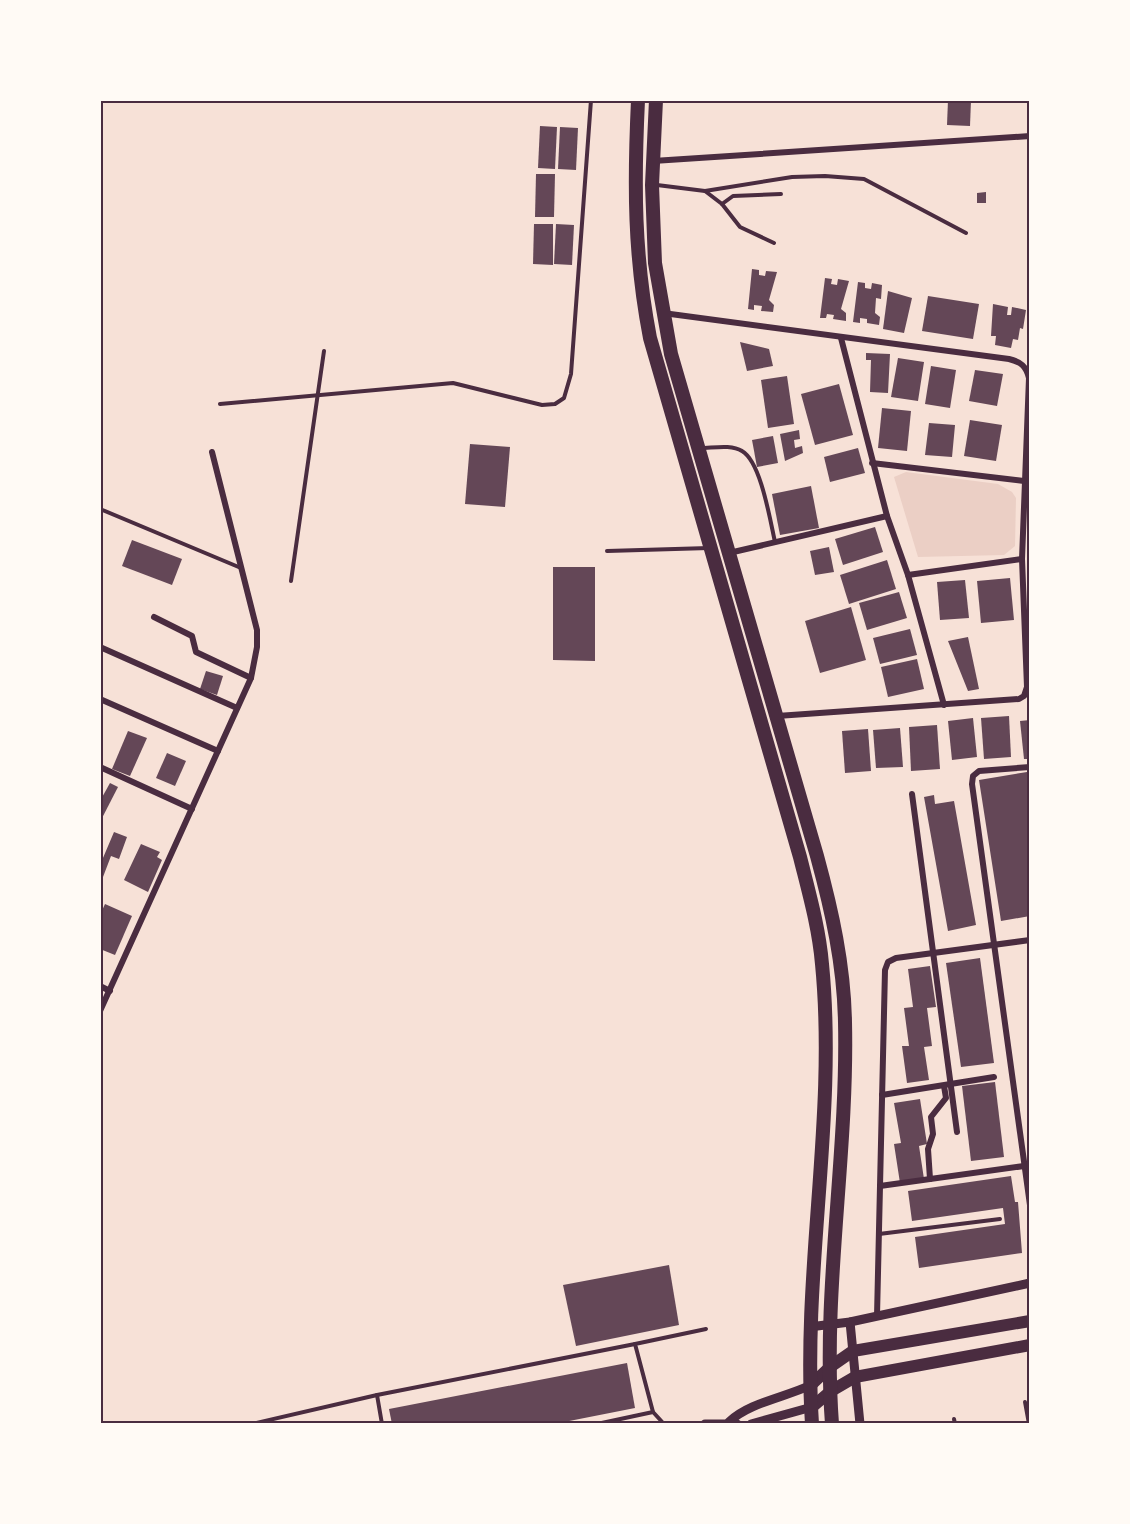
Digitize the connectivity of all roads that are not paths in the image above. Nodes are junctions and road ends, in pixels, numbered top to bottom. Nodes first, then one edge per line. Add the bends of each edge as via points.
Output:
1 (591, 100) edge
2 (638, 100) edge
3 (656, 100) edge
4 (1029, 136) edge
5 (653, 161) junction
6 (652, 185) junction
7 (705, 191) junction
8 (781, 194) dead end
9 (722, 204) junction
10 (966, 232) dead end
11 (774, 243) dead end
12 (662, 313) junction
13 (841, 338) junction
14 (324, 351) dead end
15 (318, 395) junction
16 (220, 404) dead end
17 (697, 448) junction
18 (212, 452) dead end
19 (872, 463) junction
20 (1024, 481) junction
21 (100, 509) edge
22 (887, 516) junction
23 (775, 542) junction
24 (710, 548) junction
25 (607, 551) dead end
26 (728, 553) junction
27 (1022, 559) junction
28 (242, 568) junction
29 (908, 575) junction
30 (291, 581) dead end
31 (154, 617) dead end
32 (100, 647) edge
33 (250, 678) junction
34 (100, 699) edge
35 (944, 705) junction
36 (237, 708) junction
37 (776, 716) junction
38 (218, 752) junction
39 (100, 767) edge
40 (1029, 767) edge
41 (912, 794) dead end
42 (192, 808) junction
43 (1029, 940) edge
44 (994, 945) junction
45 (934, 953) junction
46 (100, 986) edge
47 (110, 990) junction
48 (100, 1011) edge
49 (994, 1077) dead end
50 (944, 1086) junction
51 (952, 1086) junction
52 (882, 1095) junction
53 (957, 1132) dead end
54 (1024, 1166) junction
55 (930, 1179) junction
56 (880, 1186) junction
57 (1029, 1197) edge
58 (1029, 1205) edge
59 (1000, 1219) dead end
60 (879, 1234) junction
61 (1029, 1282) edge
62 (877, 1316) junction
63 (1029, 1321) edge
64 (850, 1322) junction
65 (828, 1325) junction
66 (809, 1327) junction
67 (706, 1329) dead end
68 (636, 1344) junction
69 (1029, 1345) edge
70 (854, 1351) junction
71 (830, 1367) junction
72 (855, 1377) junction
73 (811, 1385) junction
74 (831, 1391) junction
75 (377, 1395) junction
76 (1025, 1402) dead end
77 (812, 1407) junction
78 (653, 1412) junction
79 (772, 1421) edge
80 (733, 1423) edge
81 (252, 1424) edge
82 (382, 1424) edge
83 (597, 1424) edge
84 (664, 1424) edge
85 (705, 1424) edge
86 (751, 1424) edge
87 (812, 1424) edge
88 (832, 1424) edge
89 (860, 1424) edge
90 (1029, 1424) edge

1 - 15 lane via 571,374 564,398 542,405 453,383
2 - 24 highway via 634,182 640,284 661,381
3 - 5 highway
4 - 5 street
5 - 6 highway
6 - 7 lane
6 - 12 highway via 655,263
7 - 9 lane
7 - 10 lane via 792,177 864,179
8 - 9 lane via 733,196
9 - 11 lane via 740,227
12 - 13 street
12 - 17 highway
13 - 19 street
13 - 20 street via 1020,362 1029,378
14 - 15 lane
15 - 16 lane
15 - 30 lane
17 - 23 lane via 730,447 743,451 754,467
17 - 26 highway
18 - 28 street
19 - 20 street
19 - 22 street
20 - 27 street
21 - 28 lane
22 - 23 street
22 - 29 street
23 - 26 street
24 - 25 lane
24 - 66 highway via 803,867 822,963 825,1076
26 - 37 highway
27 - 29 street
27 - 35 street via 1027,687 1024,696
28 - 33 street via 257,630
29 - 35 street
31 - 33 street via 192,636 196,652
32 - 36 street
33 - 36 street
34 - 38 street
35 - 37 street
36 - 38 street
37 - 65 highway via 829,900 841,971 844,1078
38 - 42 street
39 - 42 street
40 - 44 street via 979,771 973,776
41 - 45 street
42 - 47 street
43 - 44 street
44 - 45 street
44 - 54 street
45 - 51 street
45 - 52 street via 896,958 888,962 885,970
46 - 47 street
47 - 48 street
49 - 51 street
50 - 51 street
50 - 52 street
50 - 55 street via 946,1098 932,1117
51 - 53 street
52 - 56 street
54 - 55 street
54 - 57 street
55 - 56 street
56 - 60 street
57 - 58 street
59 - 60 lane
60 - 62 street
61 - 62 street
62 - 64 street
63 - 70 main road
64 - 65 street
64 - 70 street
65 - 66 street
65 - 71 highway
66 - 73 highway
67 - 68 lane
68 - 75 lane
68 - 78 lane
69 - 72 main road
70 - 71 main road
70 - 72 street
71 - 73 main road
71 - 74 highway
72 - 74 main road
72 - 89 street
73 - 77 highway
73 - 80 street via 738,1412
74 - 77 main road
74 - 88 highway
75 - 81 lane
75 - 82 lane
76 - 90 lane
77 - 79 street
77 - 87 highway
78 - 83 lane
78 - 84 lane
79 - 86 street
80 - 85 street

